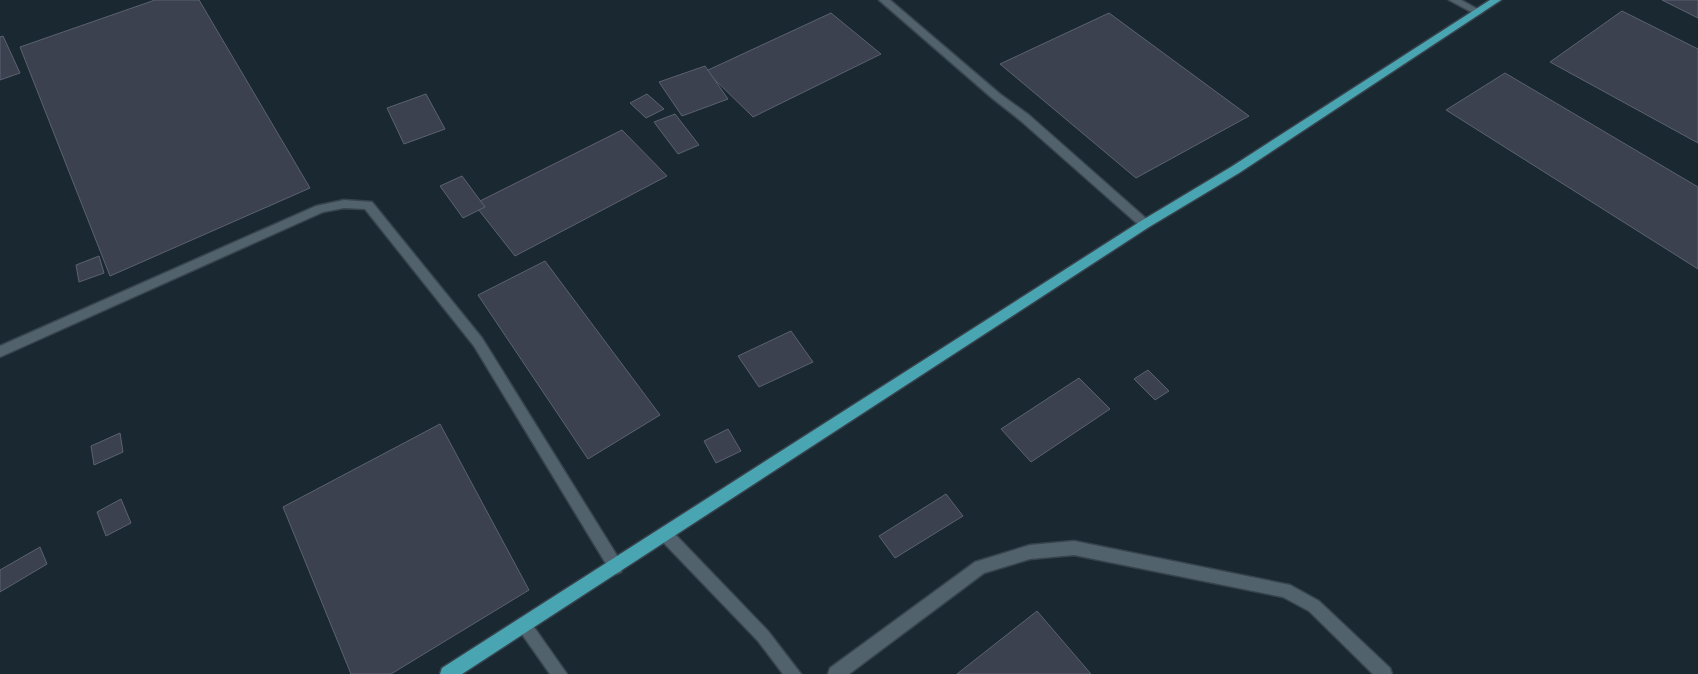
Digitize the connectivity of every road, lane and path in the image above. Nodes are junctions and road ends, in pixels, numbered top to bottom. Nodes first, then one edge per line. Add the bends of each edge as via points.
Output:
1 (884, 0) edge
2 (1454, 0) edge
3 (1496, 0) edge
4 (1478, 12) junction
5 (1145, 224) junction
6 (0, 352) edge
7 (666, 535) junction
8 (616, 567) junction
9 (524, 625) junction
10 (448, 674) edge
11 (560, 674) edge
12 (793, 674) edge
13 (836, 674) edge
14 (1384, 674) edge

1 - 5 street
2 - 4 street
3 - 4 main road
4 - 5 main road via 1235,170
5 - 7 main road
6 - 8 street via 320,209 352,202 368,205 478,342
7 - 8 main road
7 - 12 street via 763,636
8 - 9 main road
9 - 10 main road
9 - 11 street
13 - 14 street via 980,567 1030,552 1074,548 1285,590 1314,606

